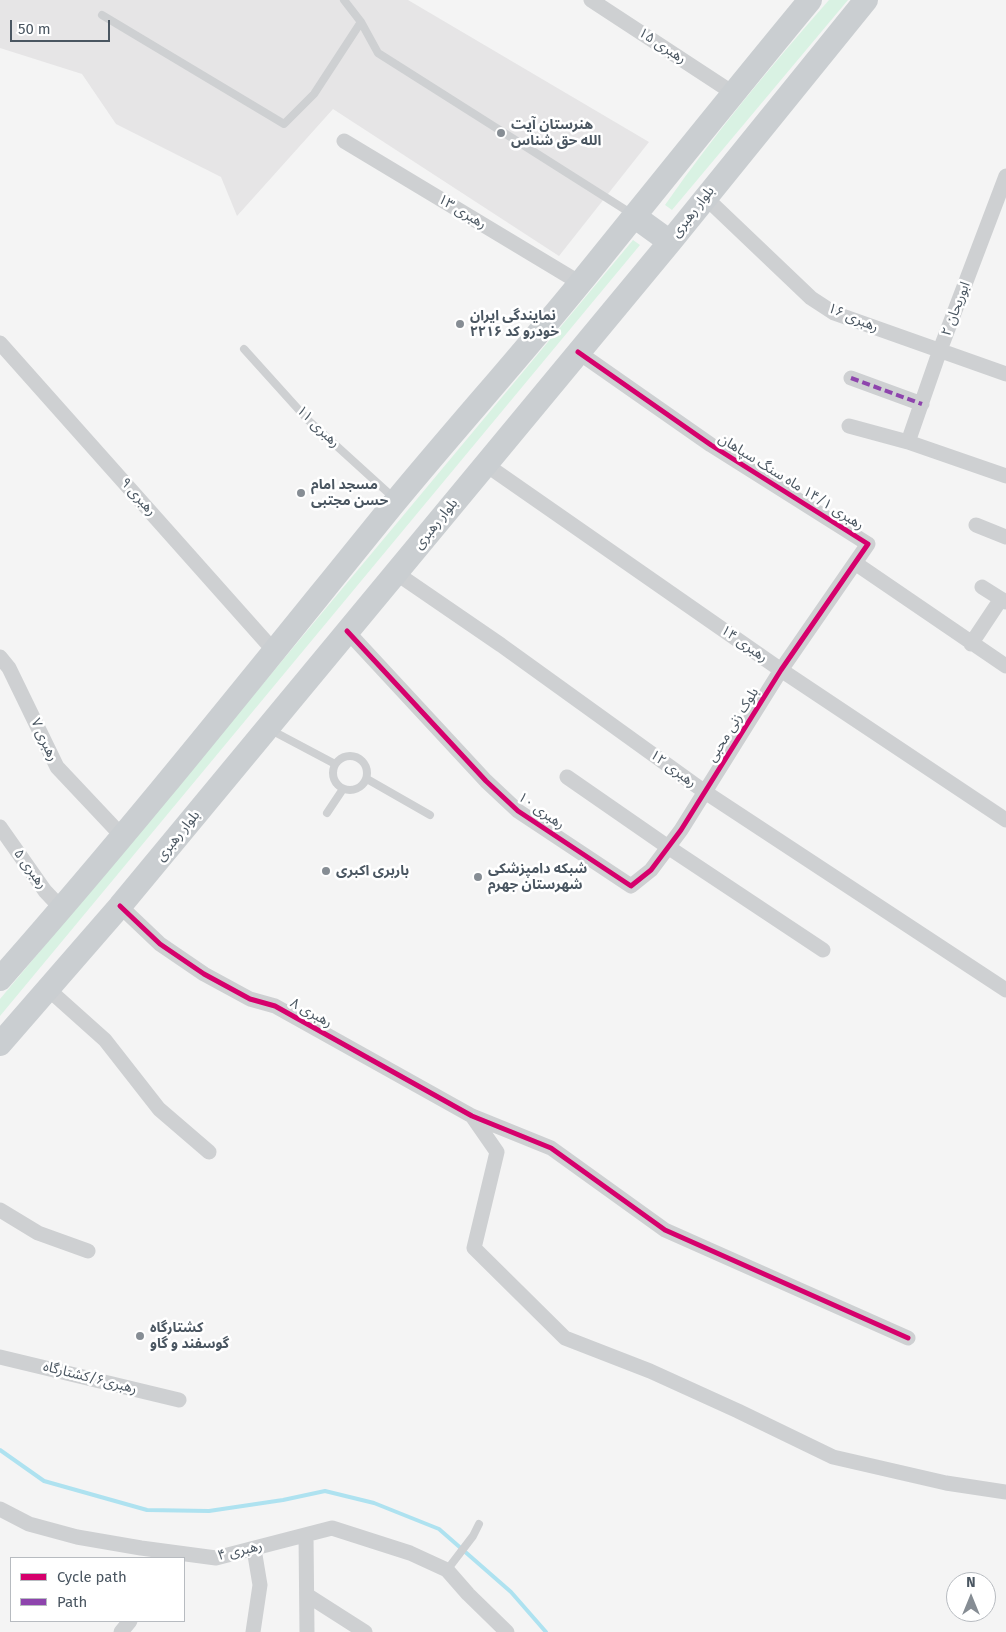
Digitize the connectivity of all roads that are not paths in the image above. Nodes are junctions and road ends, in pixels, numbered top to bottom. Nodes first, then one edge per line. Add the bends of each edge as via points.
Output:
1 (344, 0) edge
2 (591, 0) edge
3 (810, 0) edge
4 (866, 0) edge
5 (102, 15) dead end
6 (361, 22) junction
7 (733, 92) junction
8 (344, 141) dead end
9 (1006, 176) edge
10 (705, 197) junction
11 (634, 216) junction
12 (670, 242) junction
13 (580, 283) junction
14 (0, 343) edge
15 (244, 349) dead end
16 (940, 350) junction
17 (578, 352) junction
18 (1006, 374) edge
19 (852, 378) dead end
20 (922, 404) junction
21 (849, 426) dead end
22 (908, 442) junction
23 (485, 464) junction
24 (1006, 476) edge
25 (396, 500) junction
26 (976, 525) dead end
27 (1006, 536) edge
28 (855, 563) junction
29 (396, 573) junction
30 (982, 586) dead end
31 (1004, 601) edge
32 (347, 631) junction
33 (971, 644) junction
34 (275, 652) junction
35 (0, 657) edge
36 (1006, 666) edge
37 (781, 670) junction
38 (267, 728) junction
39 (335, 764) junction
40 (567, 777) dead end
41 (366, 779) junction
42 (343, 789) junction
43 (705, 792) junction
44 (327, 813) dead end
45 (1003, 813) edge
46 (430, 815) dead end
47 (0, 827) edge
48 (122, 836) junction
49 (668, 847) junction
50 (120, 906) junction
51 (62, 909) junction
52 (823, 950) dead end
53 (0, 979) edge
54 (48, 989) junction
55 (1006, 990) edge
56 (0, 1044) edge
57 (472, 1116) junction
58 (209, 1152) dead end
59 (0, 1210) edge
60 (88, 1251) dead end
61 (908, 1338) dead end
62 (0, 1357) edge
63 (179, 1400) dead end
64 (1006, 1492) edge
65 (0, 1510) edge
66 (479, 1524) dead end
67 (306, 1535) junction
68 (254, 1548) junction
69 (174, 1556) edge
70 (452, 1564) junction
71 (307, 1595) junction
72 (129, 1622) edge
73 (121, 1632) edge
74 (252, 1632) edge
75 (307, 1632) edge
76 (365, 1632) edge
77 (507, 1632) edge

1 - 6 lane
2 - 7 street, رهبری ۱۵
3 - 7 main road
4 - 10 main road, بلوار رهبری
5 - 6 lane via 284,124 314,94
6 - 11 lane via 378,53
7 - 11 main road
8 - 13 street, رهبری ۱۳
9 - 16 street, ابوریحان ۲
10 - 12 main road, بلوار رهبری
10 - 16 street, رهبری ۱۶ via 811,298 834,312
11 - 12 main road
11 - 13 main road
12 - 17 main road, بلوار رهبری
13 - 25 main road
14 - 34 street, رهبری ۹
15 - 25 lane, رهبری ۱۱ via 308,420
16 - 18 street, رهبری ۱۶
16 - 20 street, ابوریحان ۲
17 - 23 main road, بلوار رهبری
17 - 28 street, رهبری ۱۴/۱ ماه سنگ سپاهان via 711,445 868,544
19 - 20 street
20 - 22 street, ابوریحان ۲
21 - 22 street
22 - 24 street
23 - 29 main road, بلوار رهبری
23 - 37 street, رهبری ۱۴
25 - 34 main road
26 - 27 street
28 - 33 street
28 - 37 street, رهبری ۱۴/۱ ماه سنگ سپاهان
29 - 32 main road, بلوار رهبری
29 - 43 street, رهبری ۱۲ via 501,644
30 - 31 street
31 - 33 street
32 - 38 main road, بلوار رهبری
32 - 49 street, رهبری ۱۰ via 486,781 518,811 631,886 651,870
33 - 36 street
34 - 48 main road
35 - 48 street, رهبری ۷ via 9,668 57,767
37 - 43 street, بلوک زنی محبی
37 - 45 street, رهبری ۱۴
38 - 39 lane
38 - 50 main road, بلوار رهبری
39 - 41 lane via 344,757 356,756 365,764
39 - 42 lane via 334,780
40 - 49 street
41 - 42 lane via 358,788
41 - 46 lane
42 - 44 lane
43 - 49 street, رهبری ۱۰
43 - 55 street, رهبری ۱۲
47 - 51 street, رهبری ۵ via 45,891
48 - 51 main road
49 - 52 street
50 - 54 main road, بلوار رهبری
50 - 57 street, رهبری ۸ via 160,944 204,974 250,999 275,1006
51 - 53 main road
54 - 56 main road, بلوار رهبری
54 - 58 street via 105,1040 159,1109
57 - 61 street, رهبری ۸ via 551,1148 665,1230
57 - 64 street via 497,1152 474,1248 565,1338 738,1410 833,1457
59 - 60 street via 38,1233
62 - 63 street, رهبری۶/کشتارگاه
65 - 69 street, رهبری ۴ via 29,1524 77,1537
66 - 70 lane
67 - 68 street, رهبری ۴
67 - 70 street, رهبری ۴ via 332,1528
67 - 71 street
68 - 69 street, رهبری ۴ via 216,1558
68 - 74 street via 260,1585
70 - 77 street via 468,1594
71 - 75 street
71 - 76 street
72 - 73 street

